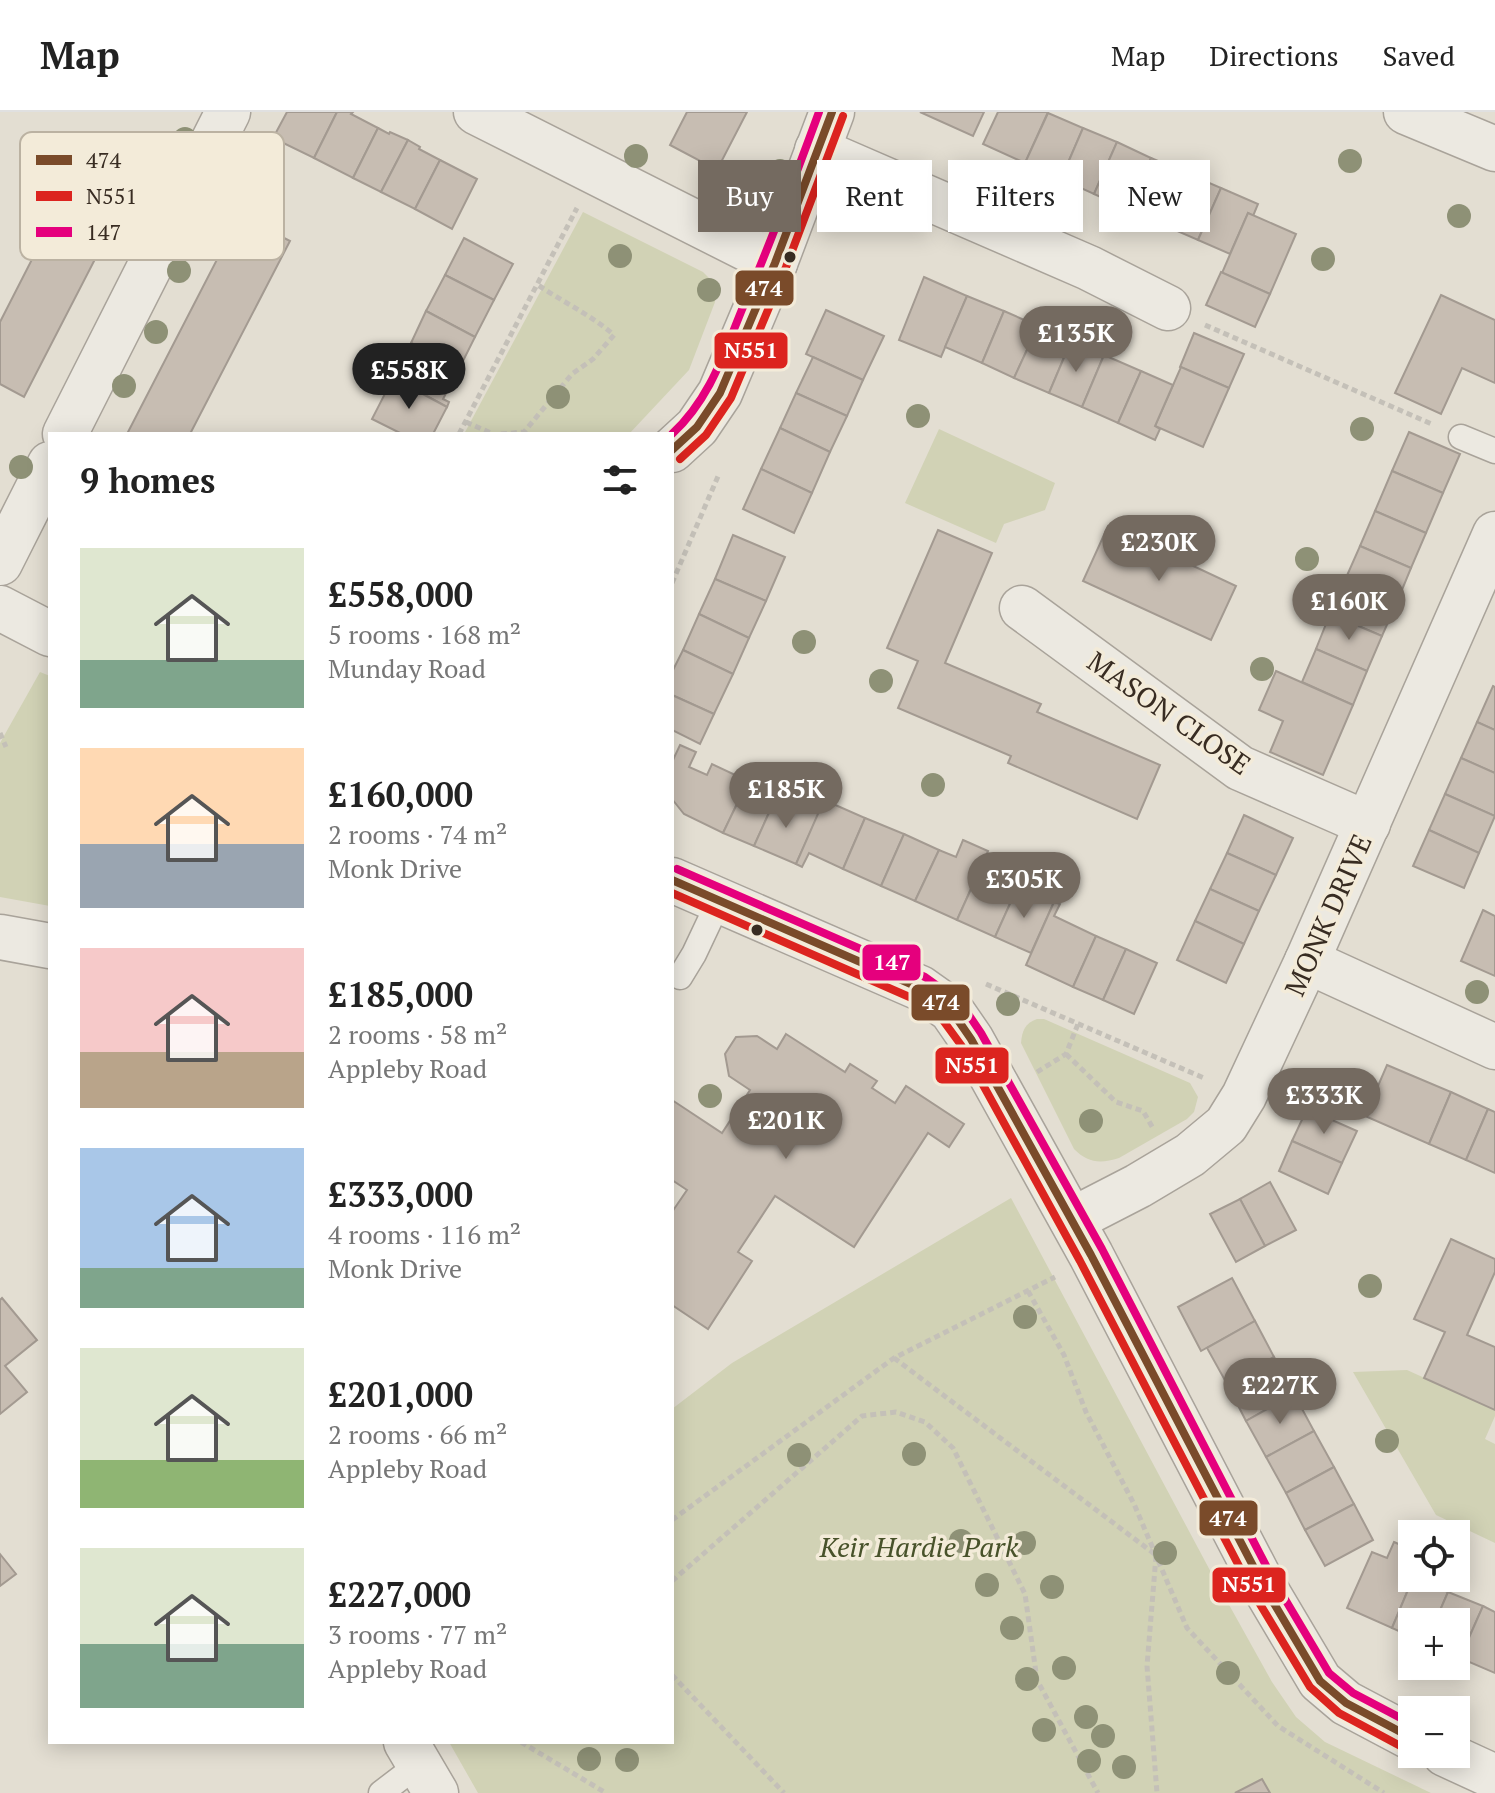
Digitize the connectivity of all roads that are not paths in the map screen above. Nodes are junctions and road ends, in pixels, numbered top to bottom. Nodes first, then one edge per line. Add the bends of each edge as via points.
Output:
1 (228, 112) edge
2 (476, 112) edge
3 (1406, 112) edge
4 (824, 131) edge
5 (218, 132) edge
6 (1495, 149) edge
7 (153, 260) edge
8 (775, 263) junction
9 (1168, 308) road end
10 (66, 432) edge
11 (1461, 437) road end
12 (674, 448) edge
13 (1495, 451) edge
14 (48, 468) edge
15 (1495, 534) edge
16 (0, 563) edge
17 (0, 608) edge
18 (1022, 608) dead end
19 (48, 633) edge
20 (1368, 824) junction
21 (674, 881) edge
22 (719, 901) junction
23 (0, 937) edge
24 (48, 946) edge
25 (1307, 961) junction
26 (680, 977) dead end
27 (1495, 1047) edge
28 (1072, 1220) junction
29 (1398, 1731) edge
30 (420, 1766) edge
31 (1470, 1766) edge
32 (1495, 1777) edge
33 (381, 1793) edge

1 - 5 street
2 - 8 street
3 - 6 street
4 - 8 street
4 - 9 street
7 - 10 street
8 - 12 street via 720,393 697,427
11 - 13 lane
14 - 16 street
15 - 20 street, MONK DRIVE
17 - 19 street
18 - 20 street, MASON CLOSE via 1240,768
20 - 25 street, MONK DRIVE
21 - 22 street
22 - 26 lane
22 - 28 street via 920,988 951,1010
23 - 24 street
25 - 27 street
25 - 28 street, MONK DRIVE via 1226,1125 1190,1155
28 - 29 street via 1263,1585 1320,1681 1346,1703
30 - 33 lane
31 - 32 street

